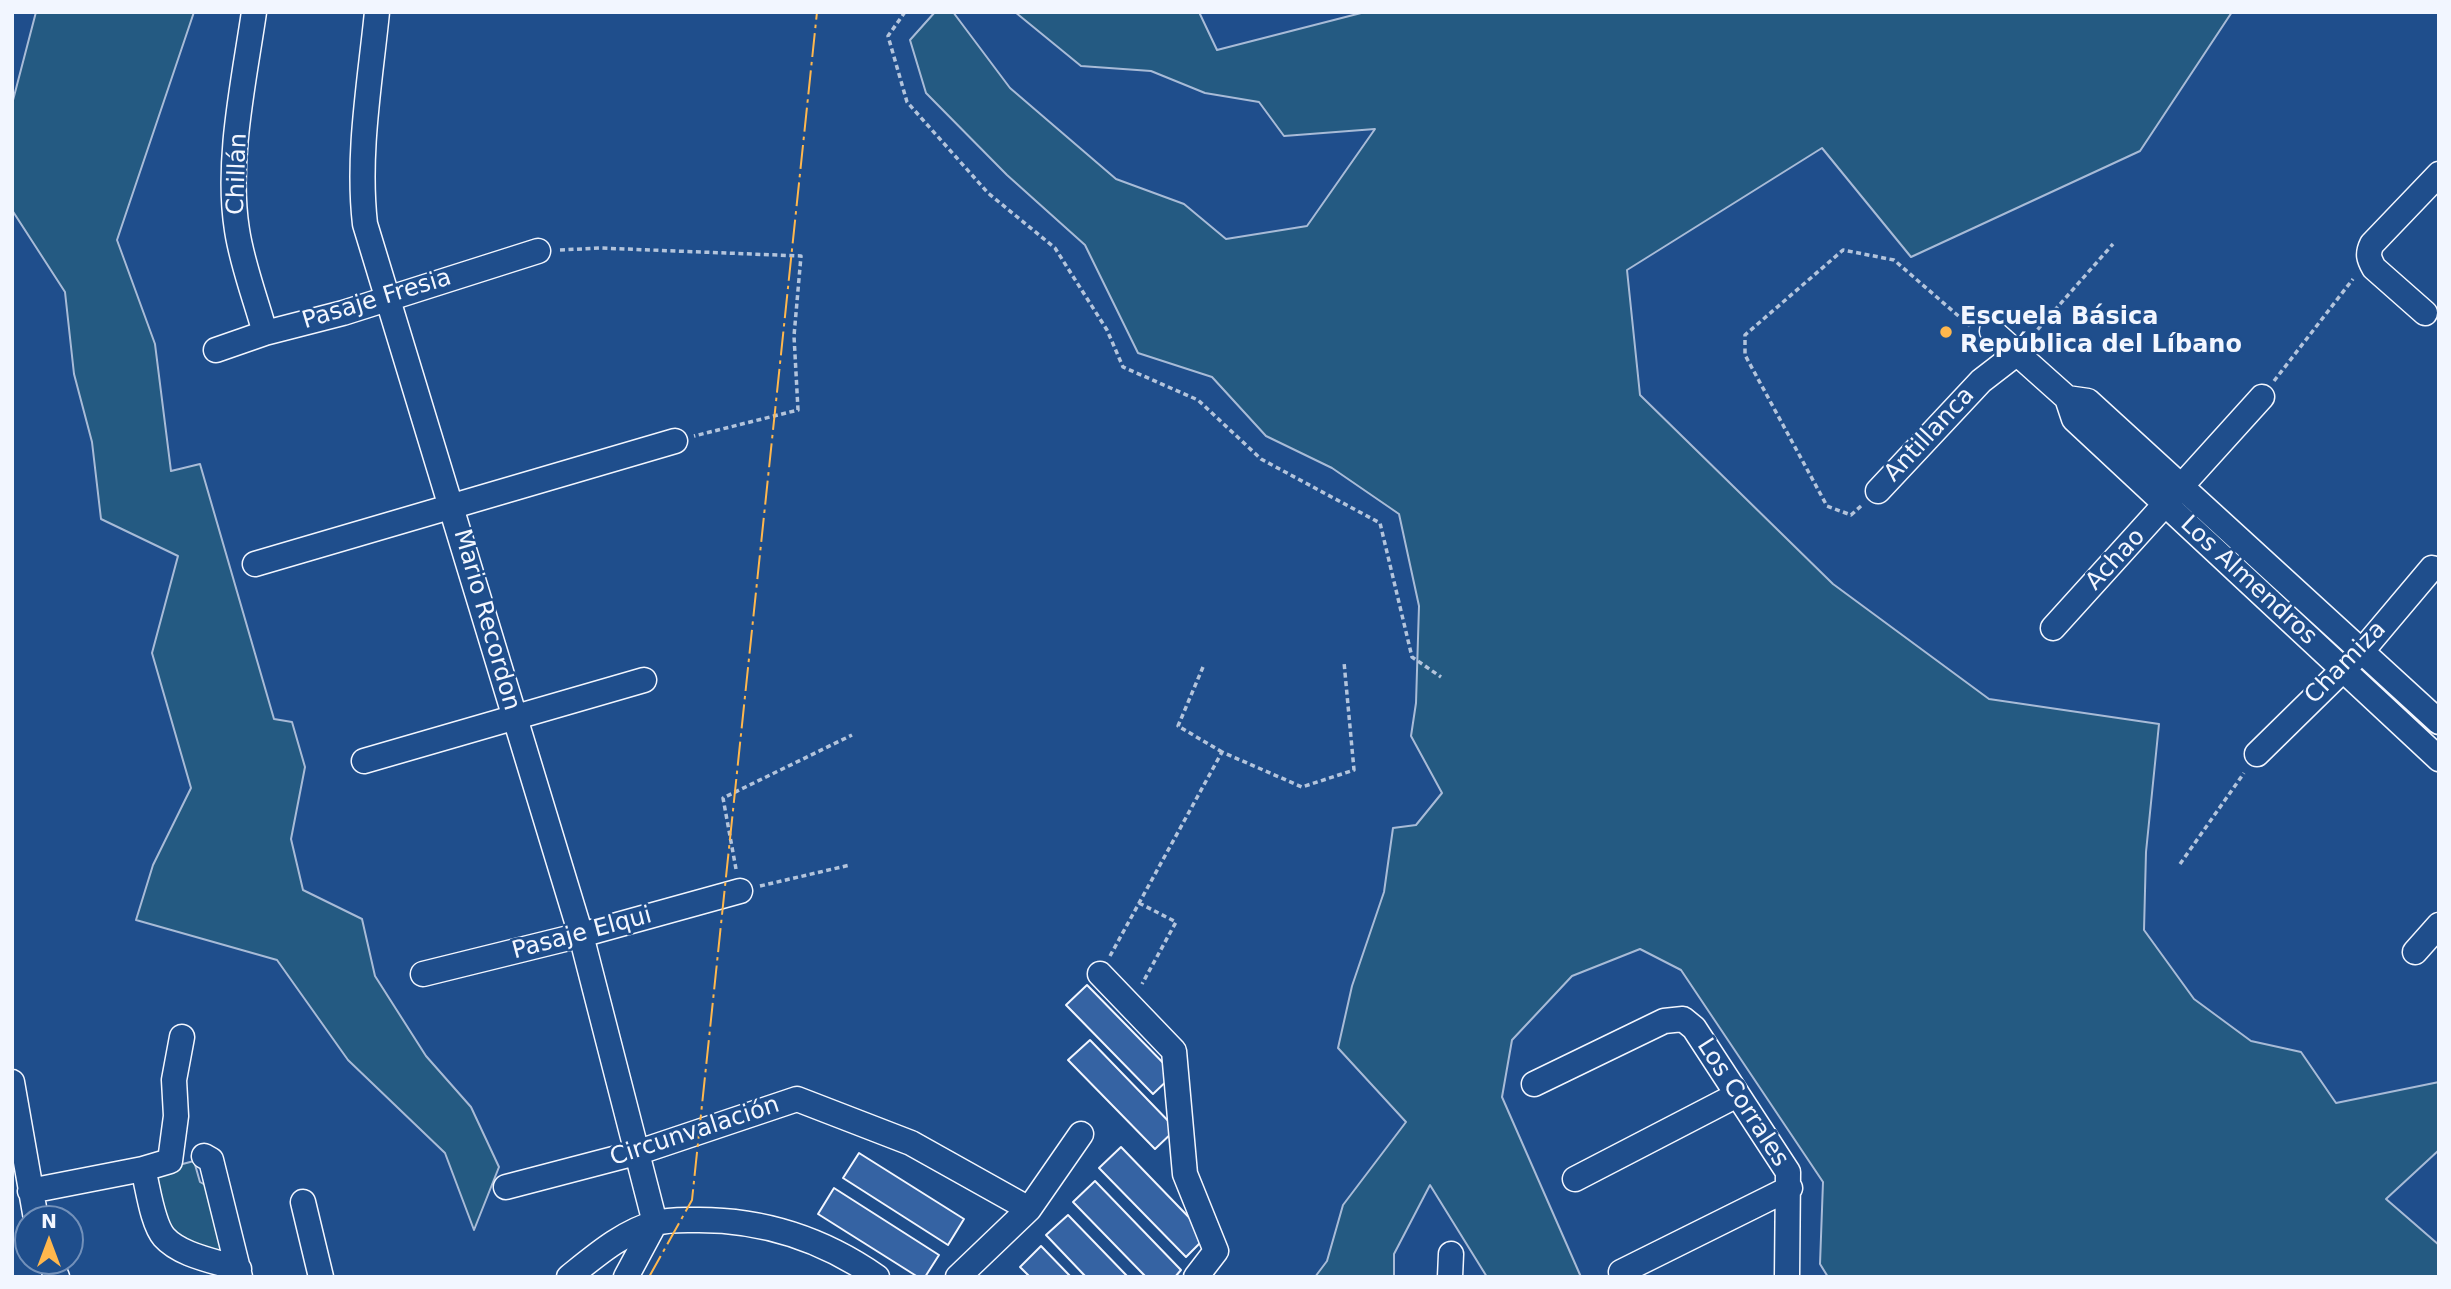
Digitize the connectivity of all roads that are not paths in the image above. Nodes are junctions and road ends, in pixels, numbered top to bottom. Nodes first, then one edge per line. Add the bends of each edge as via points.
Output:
1 (254, 12) edge
2 (377, 12) edge
3 (2439, 174) edge
4 (538, 251) road end
5 (389, 297) junction
6 (2425, 313) dead end
7 (1992, 331) road end
8 (265, 333) junction
9 (216, 350) dead end
10 (2016, 354) junction
11 (2263, 397) road end
12 (2067, 398) junction
13 (675, 441) road end
14 (2183, 486) junction
15 (1878, 491) dead end
16 (2166, 505) junction
17 (453, 507) junction
18 (255, 564) dead end
19 (2432, 568) dead end
20 (2053, 628) dead end
21 (2362, 651) junction
22 (2343, 669) junction
23 (644, 680) dead end
24 (514, 716) junction
25 (2439, 722) edge
26 (2257, 754) road end
27 (2439, 759) edge
28 (364, 761) dead end
29 (740, 891) road end
30 (2439, 925) edge
31 (581, 935) junction
32 (2415, 952) dead end
33 (423, 974) dead end
34 (1100, 974) road end
35 (182, 1037) dead end
36 (12, 1082) edge
37 (1534, 1084) dead end
38 (1737, 1095) junction
39 (1081, 1134) dead end
40 (636, 1153) junction
41 (19, 1156) edge
42 (204, 1156) dead end
43 (143, 1169) junction
44 (1575, 1179) dead end
45 (506, 1187) dead end
46 (1790, 1188) junction
47 (30, 1191) junction
48 (303, 1202) dead end
49 (33, 1205) edge
50 (1029, 1209) junction
51 (655, 1223) junction
52 (1620, 1272) dead end
53 (239, 1273) edge
54 (321, 1277) edge
55 (569, 1277) edge
56 (626, 1277) edge
57 (877, 1277) edge
58 (958, 1277) edge
59 (1196, 1277) edge
60 (1787, 1277) edge

1 - 8 street, Chillán via 234,201 237,232
2 - 5 street, Mario Recordon via 361,193 365,224
3 - 6 street via 2372,244 2369,259
4 - 5 street, Pasaje Fresia
5 - 8 street, Pasaje Fresia
5 - 17 street, Mario Recordon
7 - 10 street, Los Almendros
8 - 9 street, Pasaje Fresia
10 - 12 street, Los Almendros
10 - 15 street, Antillanca via 1981,381
11 - 14 street, Achao
12 - 14 street, Los Almendros via 2088,401
12 - 16 street, Los Almendros via 2074,419
13 - 17 street
14 - 16 street, Achao
14 - 21 street, Los Almendros
16 - 20 street, Achao
16 - 22 street, Los Almendros
17 - 18 street
17 - 24 street, Mario Recordon
19 - 21 street, Chamiza
21 - 22 street, Chamiza
21 - 25 street, Los Almendros
22 - 26 street, Chamiza
22 - 27 street, Los Almendros
23 - 24 street
24 - 28 street
24 - 31 street, Mario Recordon
29 - 31 street, Pasaje Elqui
30 - 32 street
31 - 33 street, Pasaje Elqui
31 - 40 street, Mario Recordon
34 - 59 street via 1174,1051 1185,1174 1216,1251
35 - 43 street via 174,1080 176,1116 170,1161
36 - 41 street
37 - 38 street, Los Corrales via 1664,1021 1683,1019 1694,1028
38 - 44 street
38 - 46 street, Los Corrales via 1788,1172
39 - 50 street
40 - 45 street, Circunvalación
40 - 50 street, Circunvalación via 797,1099 911,1143
40 - 51 street, Mario Recordon
41 - 47 street
42 - 53 street via 211,1160
43 - 47 street
43 - 53 street via 164,1237
46 - 52 street
46 - 60 street, Los Corrales
47 - 49 street
48 - 54 street
50 - 58 street
51 - 55 street via 608,1245
51 - 56 street
51 - 57 street via 717,1220 779,1230 836,1252

